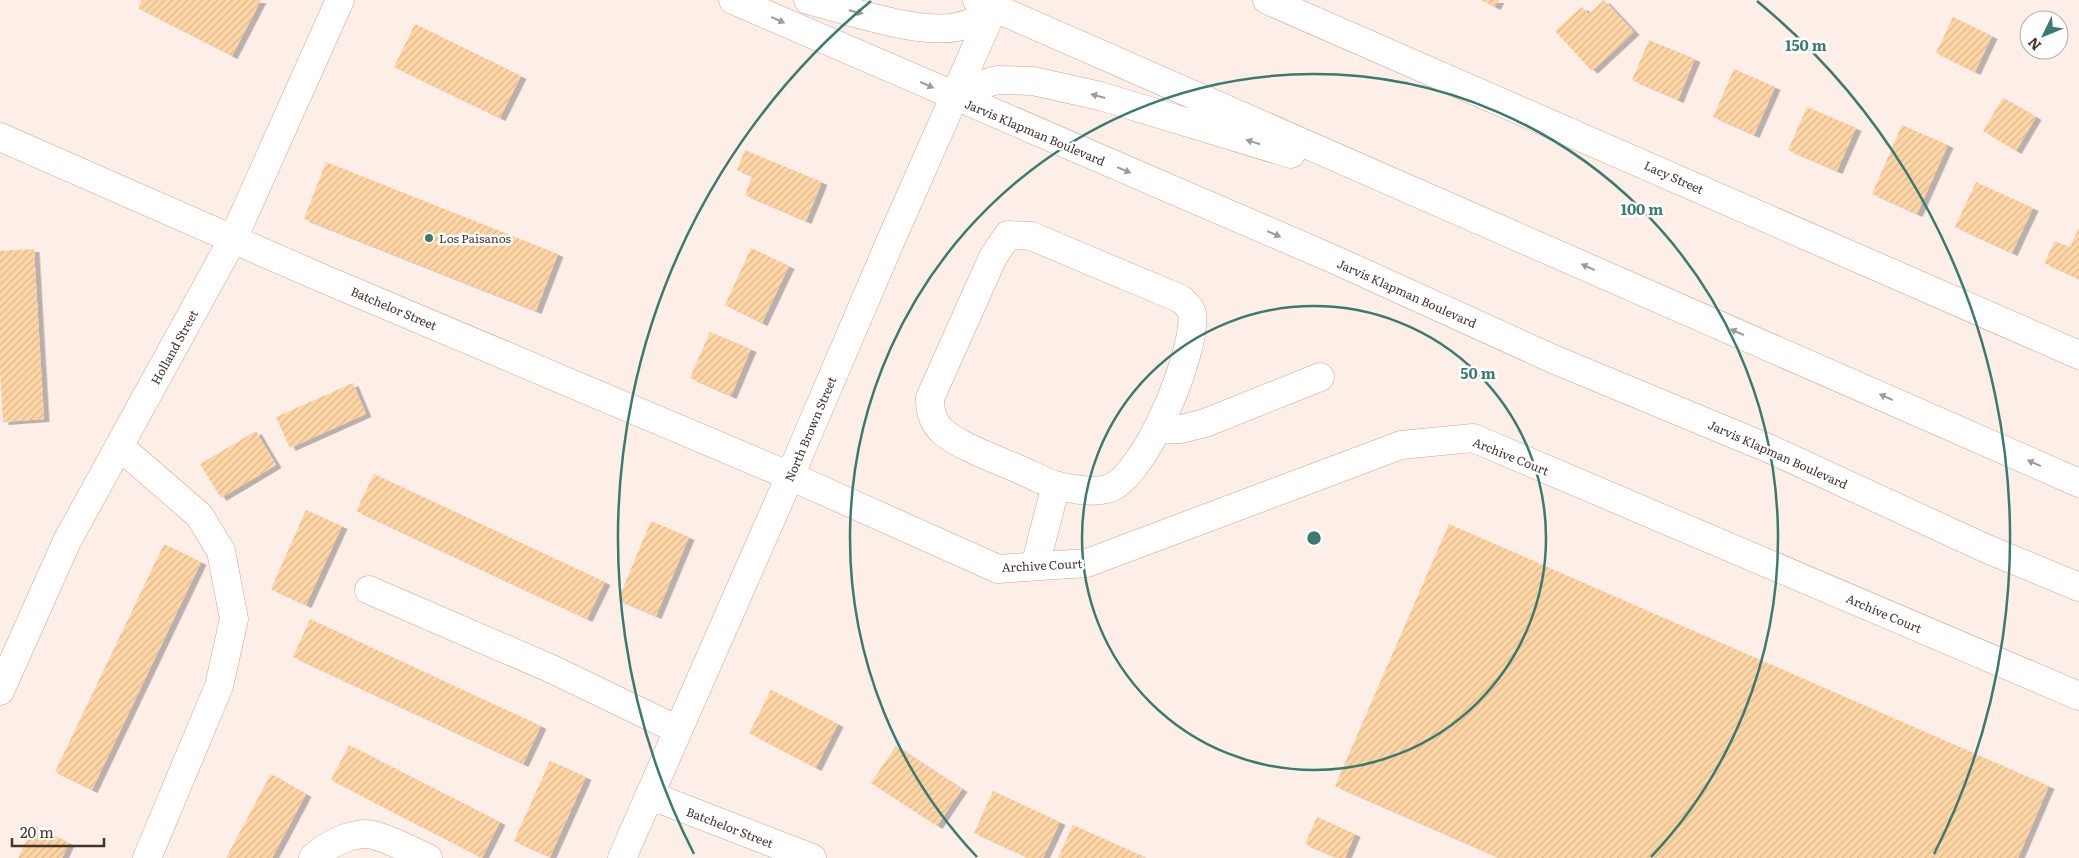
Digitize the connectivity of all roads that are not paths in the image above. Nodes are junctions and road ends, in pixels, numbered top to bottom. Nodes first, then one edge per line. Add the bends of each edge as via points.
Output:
1 (340, 0) edge
2 (733, 0) edge
3 (808, 0) edge
4 (1267, 0) edge
5 (989, 2) edge
6 (954, 97) junction
7 (0, 137) edge
8 (1417, 193) junction
9 (233, 239) junction
10 (2079, 355) edge
11 (1320, 377) dead end
12 (1158, 429) junction
13 (119, 446) junction
14 (790, 476) junction
15 (2079, 483) edge
16 (1056, 485) junction
17 (1035, 566) junction
18 (2079, 587) edge
19 (369, 590) dead end
20 (0, 691) edge
21 (2079, 696) edge
22 (678, 730) junction
23 (649, 795) junction
24 (147, 858) edge
25 (313, 858) edge
26 (428, 858) edge
27 (622, 858) edge
28 (812, 858) edge

1 - 9 main road, Holland Street
2 -> 6 main road, Jarvis Klapman Boulevard
3 -> 5 main road via 916,27 938,29 956,28 982,18
4 - 10 main road, Lacy Street
5 - 6 main road, North Brown Street
5 - 8 main road
8 -> 6 main road via 1142,108 1063,87 1033,81 997,80 966,89
6 - 14 main road, North Brown Street
6 -> 18 main road, Jarvis Klapman Boulevard via 1332,259 1553,359 1770,449 1987,549
7 - 9 main road, Batchelor Street
15 -> 8 main road
9 - 13 main road, Holland Street
9 - 14 main road, Batchelor Street
11 - 12 main road via 1205,423 1181,429
12 - 16 main road via 1127,476 1108,489 1084,490
12 - 16 main road via 1186,358 1193,331 1192,311 1181,299 1031,236 1008,235 998,250 930,398 930,413 941,430 958,442
13 - 20 main road, Holland Street via 67,541
13 - 24 main road via 199,515 221,551 234,619 219,686
14 - 17 main road, Archive Court via 998,569
14 - 22 main road, North Brown Street
16 - 17 main road
17 - 21 main road, Archive Court via 1086,563 1401,445 1473,438
19 - 22 main road via 554,670
22 - 23 main road, North Brown Street
23 - 27 main road, North Brown Street
23 - 28 main road, Batchelor Street
25 - 26 main road via 322,848 344,838 371,834

